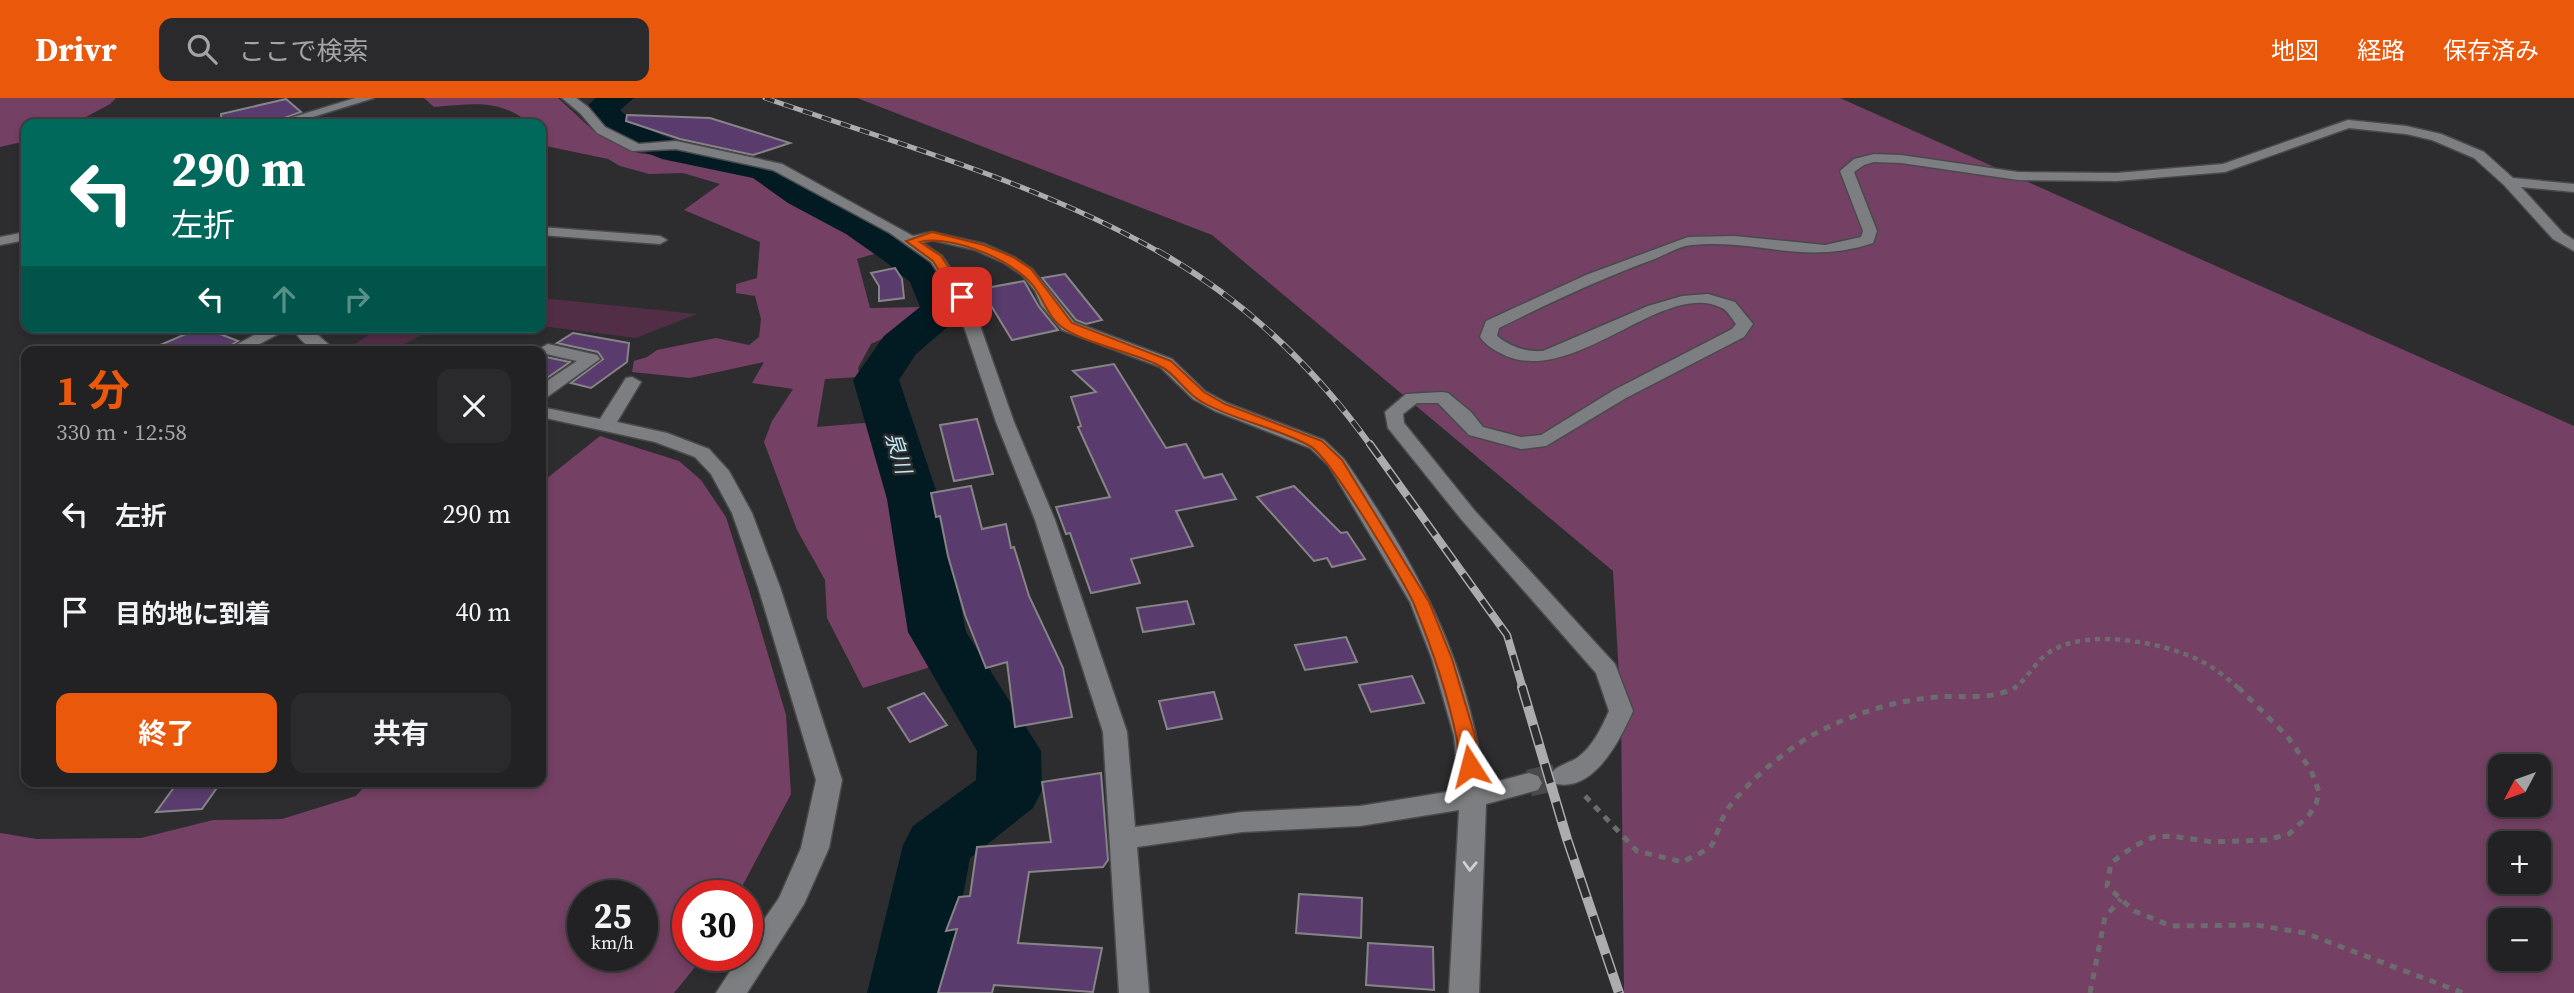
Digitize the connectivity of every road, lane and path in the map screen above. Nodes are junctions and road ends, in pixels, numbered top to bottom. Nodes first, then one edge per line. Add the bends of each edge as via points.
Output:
1 (368, 98) edge
2 (568, 98) edge
3 (294, 119) edge
4 (2509, 182) junction
5 (2574, 188) edge
6 (546, 231) edge
7 (21, 237) edge
8 (660, 240) dead end
9 (0, 241) edge
10 (911, 241) junction
11 (2574, 246) edge
12 (271, 333) edge
13 (304, 333) edge
14 (243, 346) edge
15 (321, 346) edge
16 (548, 349) dead end
17 (632, 382) dead end
18 (546, 390) edge
19 (546, 413) edge
20 (605, 426) junction
21 (1563, 775) joint
22 (1529, 783) tunnel mouth
23 (1472, 798) junction
24 (1122, 839) junction
25 (2121, 899) junction
26 (731, 993) edge
27 (1134, 993) edge
28 (1464, 993) edge
29 (2090, 993) edge
30 (2463, 993) edge

1 - 3 street
2 - 10 street via 601,130 637,148 676,145 777,167
4 - 5 street
4 - 11 street via 2558,236
4 - 21 street via 2479,155 2458,145 2406,130 2348,124 2225,168 2116,177 2018,176 1874,158 1847,171 1870,231 1868,240 1827,250 1687,241 1604,271 1492,325 1488,337 1501,348 1520,356 1550,356 1646,312 1696,298 1732,307 1745,324 1738,333 1620,394 1546,440 1521,443 1476,431 1442,397 1412,398 1394,412 1395,424 1468,515 1607,670 1621,711 1604,748 1583,768
6 - 8 street
7 - 9 street
10 - 23 street via 932,236 980,247 1009,260 1027,272 1068,326 1167,363 1199,395 1317,444 1337,463 1421,602 1444,659 1466,736
10 - 24 street via 937,259 962,297 1045,520 1115,732
12 - 14 street
13 - 15 street
16 - 18 street via 591,359
17 - 20 street
19 - 20 street
20 - 26 street via 660,437 702,453 719,471 742,513 764,574 829,780 815,848 790,904
21 - 25 path via 1637,851 1683,863 1712,845 1716,823 1735,798 1787,750 1843,721 1896,703 1979,698 2015,688 2051,649 2076,641 2156,645 2207,664 2273,722 2319,786 2316,808 2293,833 2262,840 2204,842 2161,836 2133,847 2111,863 2107,886
22 - 23 street
23 - 24 street via 1360,816 1242,822
23 -> 28 street
24 - 27 street
25 - 29 path via 2105,917
25 - 30 path via 2134,911 2171,926 2256,925 2305,933

